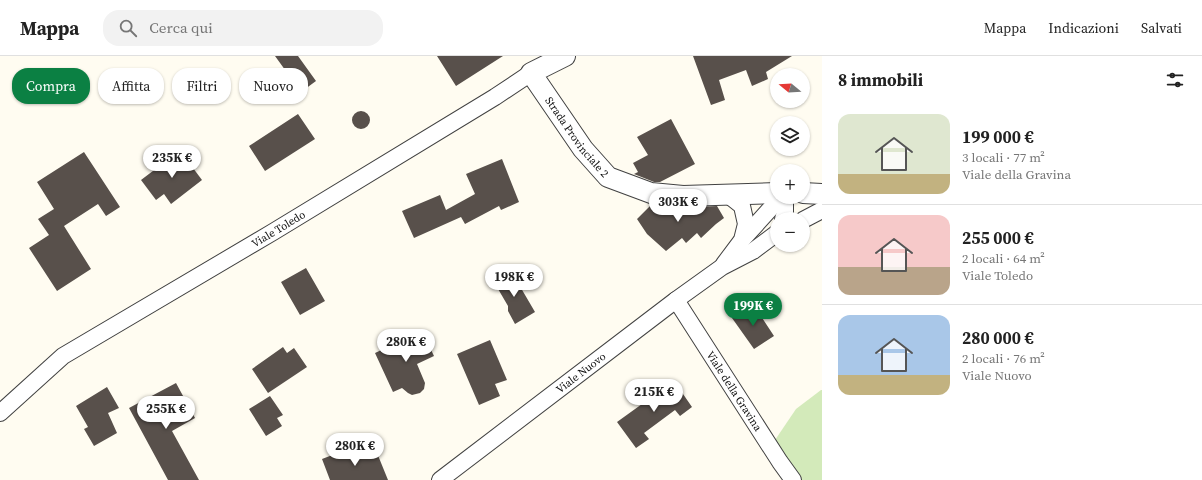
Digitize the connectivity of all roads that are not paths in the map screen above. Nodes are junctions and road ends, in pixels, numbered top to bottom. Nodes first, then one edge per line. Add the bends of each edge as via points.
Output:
1 (565, 56) edge
2 (530, 73) junction
3 (770, 193) edge
4 (810, 193) edge
5 (822, 194) edge
6 (728, 195) junction
7 (775, 204) edge
8 (822, 210) edge
9 (810, 216) edge
10 (770, 238) edge
11 (742, 240) junction
12 (722, 267) junction
13 (676, 300) junction
14 (0, 413) edge
15 (440, 480) edge
16 (793, 480) edge

1 - 2 street, Viale Toledo
2 - 6 street, Strada Provinciale 2 via 583,149 608,178 651,193 684,196
2 - 14 street, Viale Toledo via 273,232 63,356
3 - 6 street, Strada Provinciale 2
4 - 5 street
6 - 11 street, Viale Nuovo via 742,206 746,224
7 - 11 street, Viale Nuovo
8 - 9 street
10 - 12 street, Viale Nuovo via 754,251
11 - 12 street, Viale Nuovo
12 - 13 street, Viale Nuovo
13 - 15 street, Viale Nuovo
13 - 16 street, Viale della Gravina

